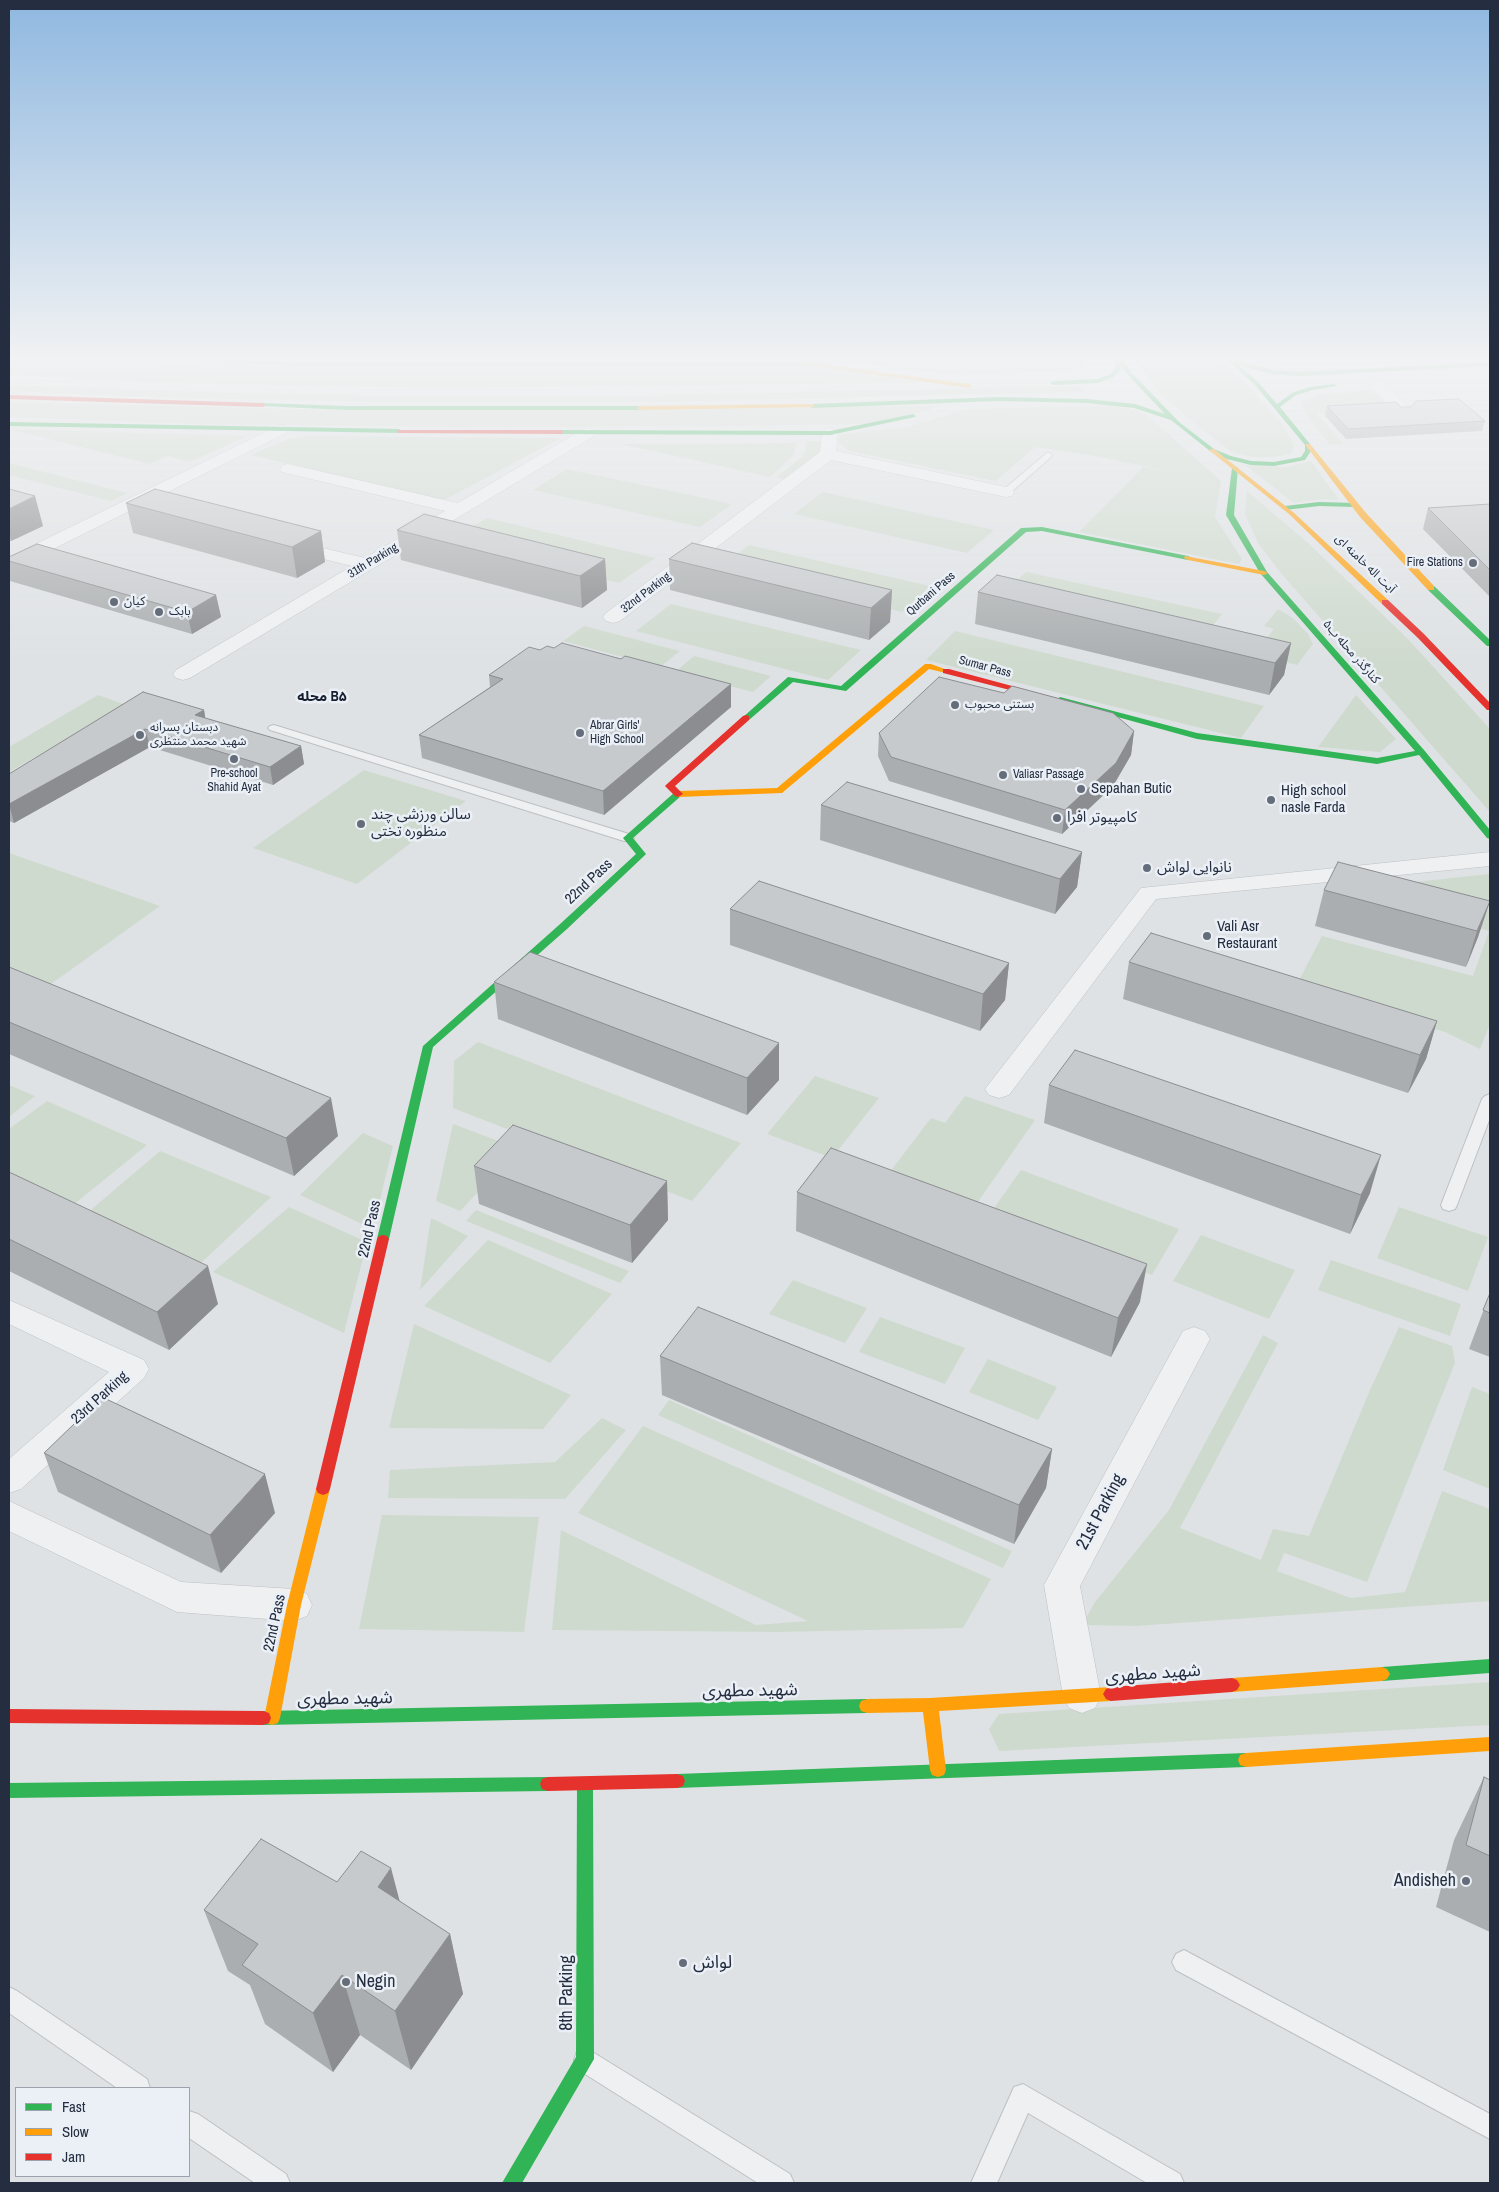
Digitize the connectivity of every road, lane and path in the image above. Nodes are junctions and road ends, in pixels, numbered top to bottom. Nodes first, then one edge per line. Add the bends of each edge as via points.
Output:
1 (217, 461) edge
2 (540, 461) edge
3 (818, 461) edge
4 (862, 461) edge
5 (1041, 461) edge
6 (1226, 461) edge
7 (1247, 461) edge
8 (1295, 461) edge
9 (1321, 461) edge
10 (1235, 468) junction
11 (288, 469) dead end
12 (1006, 492) joint
13 (1355, 505) junction
14 (1285, 508) junction
15 (460, 509) junction
16 (273, 540) edge
17 (9, 564) edge
18 (367, 564) junction
19 (1264, 573) junction
20 (1458, 613) junction
21 (614, 617) dead end
22 (1482, 619) dead end
23 (1490, 644) edge
24 (183, 674) dead end
25 (1490, 708) edge
26 (274, 728) dead end
27 (1421, 752) junction
28 (678, 794) junction
29 (1490, 836) edge
30 (628, 838) junction
31 (1490, 859) edge
32 (999, 1089) dead end
33 (1490, 1099) edge
34 (1449, 1205) dead end
35 (9, 1311) edge
36 (1194, 1339) dead end
37 (9, 1479) edge
38 (9, 1515) edge
39 (294, 1605) junction
40 (1490, 1666) edge
41 (1082, 1696) junction
42 (930, 1705) junction
43 (9, 1716) edge
44 (272, 1718) junction
45 (1490, 1744) edge
46 (938, 1770) junction
47 (585, 1784) junction
48 (9, 1791) edge
49 (1184, 1962) dead end
50 (9, 1999) edge
51 (584, 2059) junction
52 (137, 2087) edge
53 (190, 2124) edge
54 (1490, 2127) edge
55 (277, 2183) edge
56 (511, 2183) edge
57 (781, 2183) edge
58 (984, 2183) edge
59 (1171, 2183) edge

1 - 17 street
2 - 15 street, 31th Parking
3 - 21 street, 32nd Parking
4 - 12 street
5 - 12 lane
6 - 10 street, آیت اله خامنه ای
7 - 8 street via 1274,464
9 - 13 street, آیت اله خامنه ای
10 - 14 street, آیت اله خامنه ای
10 - 19 street, کنارگذر محله ب۵ via 1230,515
11 - 15 street
13 - 14 street via 1319,504
13 - 20 street, آیت اله خامنه ای via 1419,576
14 - 25 street, آیت اله خامنه ای via 1421,636
15 - 18 street, 31th Parking
16 - 18 street
18 - 24 street, 31th Parking
19 - 27 street, کنارگذر محله ب۵
19 - 28 street, Qurbani Pass via 1042,529 1024,530 843,689 791,679 670,786
20 - 22 street
20 - 23 street, آیت اله خامنه ای
26 - 30 lane
27 - 28 street, Sumar Pass via 1377,761 1197,736 928,666 779,792
27 - 29 street, کنارگذر محله ب۵
28 - 30 street
30 - 39 street, 22nd Pass via 641,854 428,1046
31 - 32 street via 1149,893
33 - 34 lane
35 - 37 street, 23rd Parking via 133,1369
36 - 41 street, 21st Parking via 1062,1585
38 - 39 street via 176,1597
39 - 44 street, 22nd Pass
40 - 41 street, شهید مطهری
41 - 42 street, شهید مطهری
42 - 44 street, شهید مطهری
42 - 46 street
43 - 44 street, شهید مطهری
45 - 46 street via 1212,1762
46 - 47 street
47 - 48 street
47 - 51 street, 8th Parking
49 - 54 lane
50 - 52 lane
51 - 56 street
51 - 57 lane
53 - 55 lane
58 - 59 lane via 1023,2096

